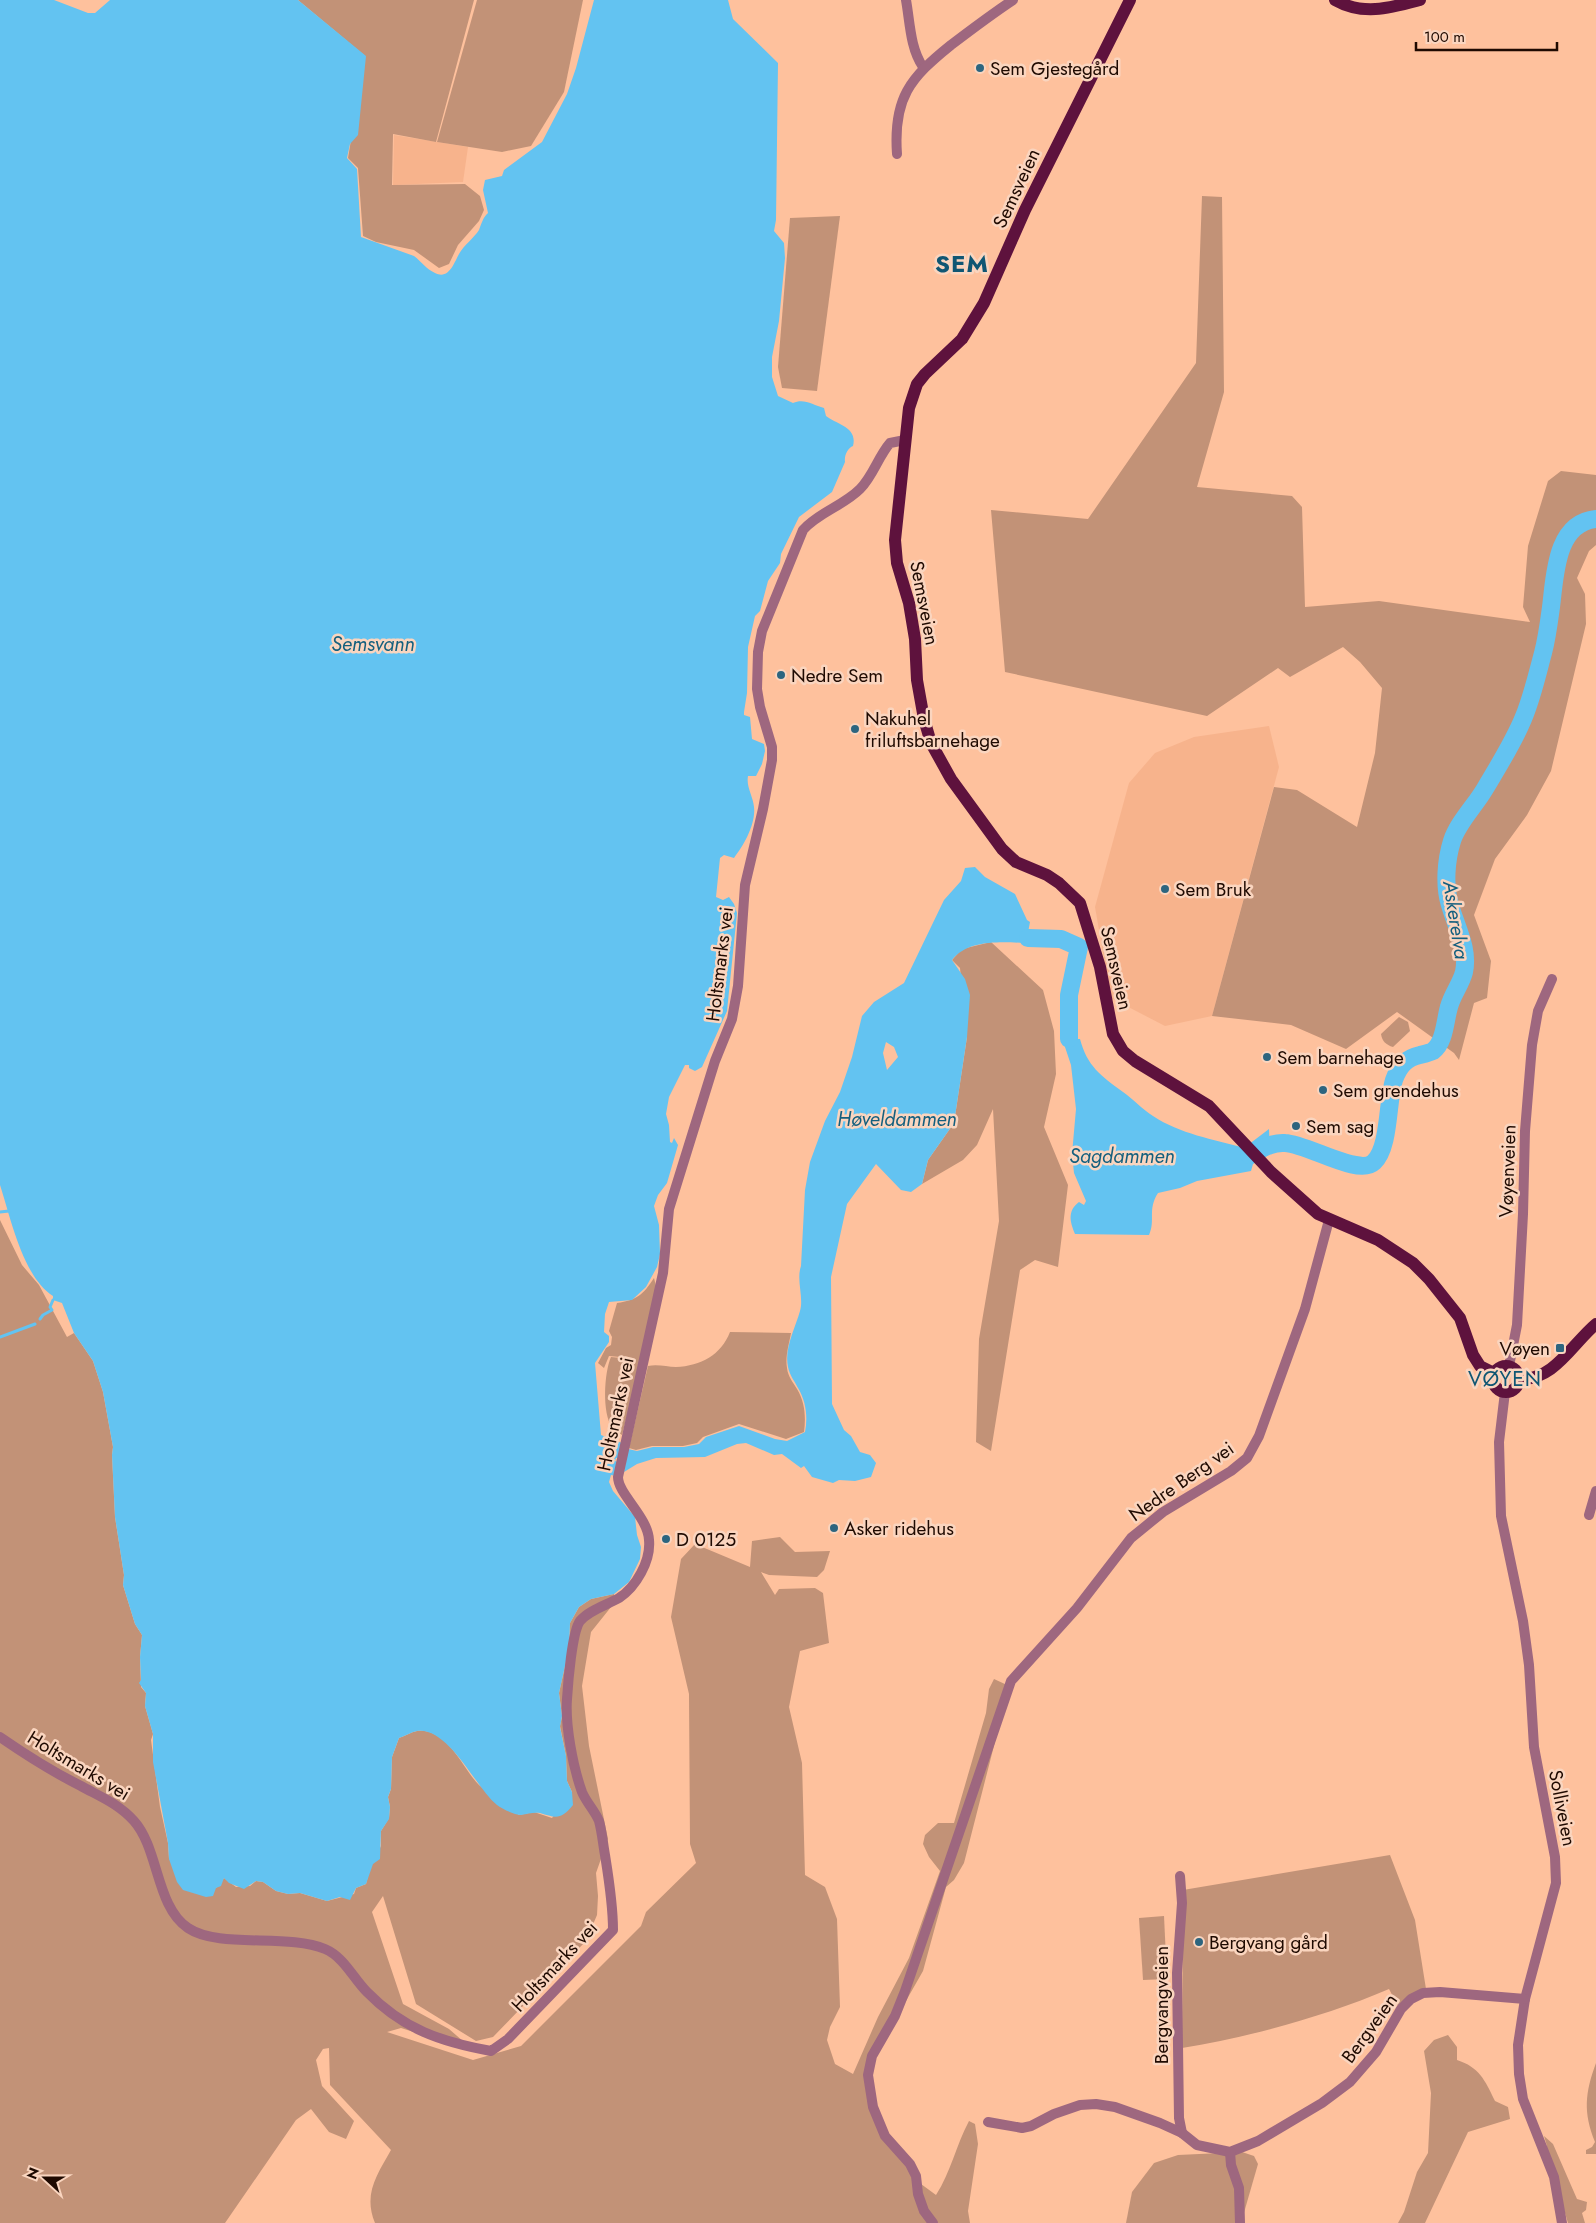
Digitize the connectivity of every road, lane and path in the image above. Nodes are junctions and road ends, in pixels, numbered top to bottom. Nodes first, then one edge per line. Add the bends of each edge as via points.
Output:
1 (906, 0) edge
2 (1014, 0) edge
3 (1130, 0) edge
4 (1335, 0) edge
5 (1420, 0) edge
6 (923, 67) junction
7 (897, 154) dead end
8 (905, 440) junction
9 (1552, 980) dead end
10 (1329, 1220) junction
11 (1596, 1324) edge
12 (1510, 1366) junction
13 (1494, 1373) junction
14 (1519, 1379) junction
15 (1505, 1392) junction
16 (1596, 1490) edge
17 (1589, 1515) dead end
18 (0, 1737) edge
19 (1180, 1876) dead end
20 (1525, 1999) junction
21 (988, 2122) dead end
22 (1182, 2133) junction
23 (1230, 2152) junction
24 (933, 2223) edge
25 (1240, 2223) edge
26 (1562, 2223) edge

1 - 6 street via 912,41
2 - 6 street
3 - 8 main road, Semsveien via 1025,210 984,304 962,339 917,384 908,408
4 - 5 main road via 1367,10 1386,9
6 - 7 street via 901,103 896,134
8 - 10 main road, Semsveien via 894,540 915,638 919,699 935,751 951,779 1002,849 1016,862 1059,883 1080,903 1100,967 1117,1043 1134,1060 1209,1106 1307,1205
8 - 18 street, Holtsmarks vei via 890,443 862,487 851,498 812,520 803,530 769,624 762,631 757,670 760,707 771,724 772,760 745,885 738,986 732,1019 715,1061 671,1202 663,1273 618,1477 621,1489 640,1514 649,1540 646,1561 639,1579 621,1597 578,1623 566,1700 576,1770 582,1792 599,1822 613,1907 613,1930 508,2039 491,2051 437,2038 409,2026 366,1992 341,1960 326,1949 262,1940 215,1938 186,1928 169,1906 146,1840 120,1806
9 - 12 street, Vøyenveien via 1538,1011 1532,1045 1517,1325
10 - 13 main road via 1378,1240 1413,1263 1460,1318 1480,1366
10 - 24 street, Nedre Berg vei via 1305,1309 1259,1436 1247,1458 1232,1471 1163,1512 1131,1538 1076,1608 1011,1681 905,1991 872,2056 868,2075 873,2107 885,2136 910,2164 924,2211
11 - 14 main road via 1554,1368 1541,1377
12 - 13 main road via 1498,1368
12 - 14 main road via 1517,1371
13 - 15 main road via 1494,1386
14 - 15 main road via 1513,1390
15 - 20 street, Solliveien via 1499,1442 1501,1516 1523,1621 1534,1747 1555,1856 1556,1883
16 - 17 street
19 - 22 street, Bergvangveien via 1182,1903 1177,1973 1179,2118
20 - 23 street, Bergveien via 1440,1992 1417,1996 1401,2009 1376,2052 1350,2082 1258,2142
20 - 26 street, Solliveien via 1518,2045 1520,2082 1523,2099 1554,2176
21 - 22 street via 1022,2128 1080,2105 1096,2104 1124,2110
22 - 23 street via 1197,2144
23 - 25 street via 1239,2188

